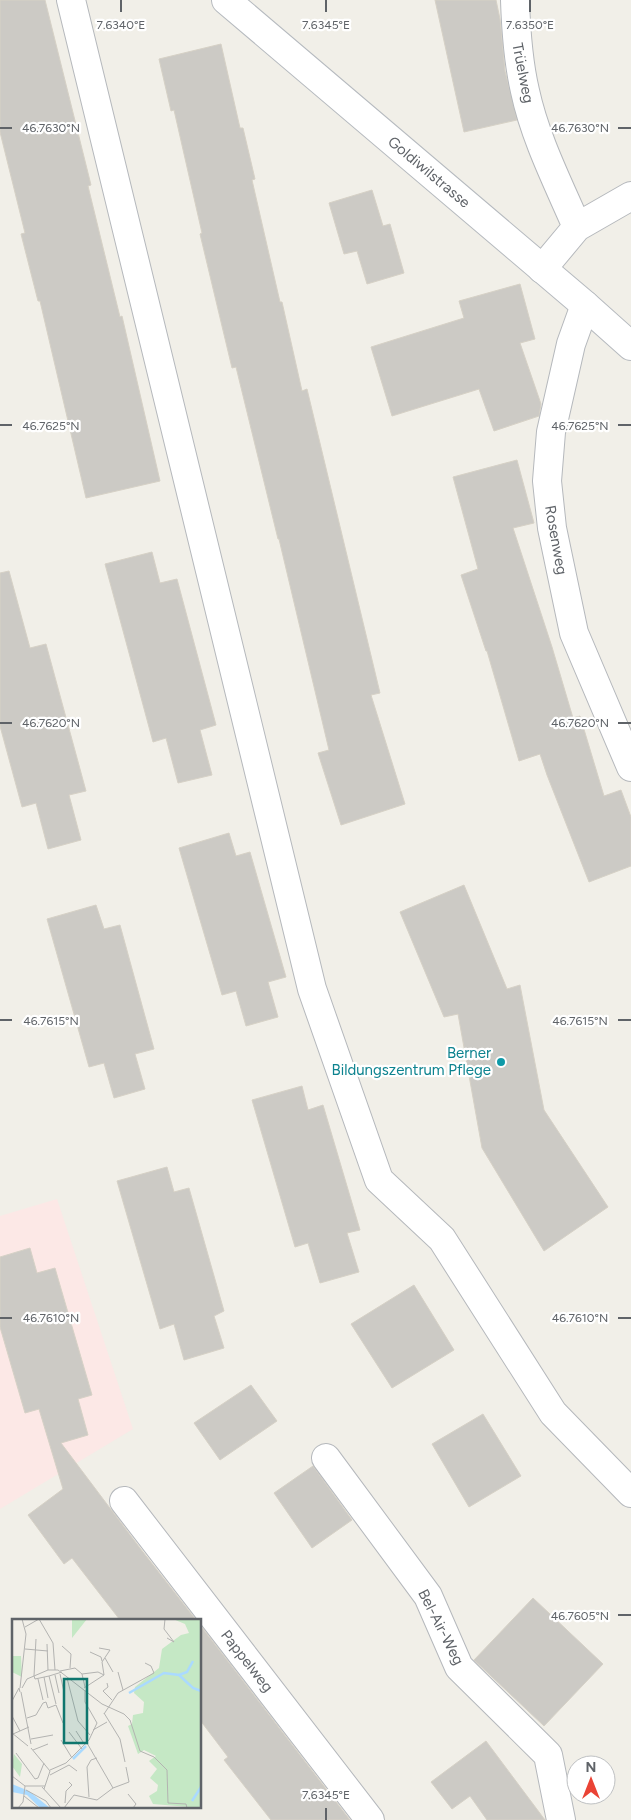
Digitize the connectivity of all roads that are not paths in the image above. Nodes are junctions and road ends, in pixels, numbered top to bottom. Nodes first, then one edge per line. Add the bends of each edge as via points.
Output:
1 (71, 0) edge
2 (226, 0) edge
3 (515, 0) edge
4 (631, 196) edge
5 (577, 227) junction
6 (542, 269) junction
7 (585, 305) junction
8 (631, 346) edge
9 (631, 767) edge
10 (326, 1458) dead end
11 (631, 1493) edge
12 (124, 1501) dead end
13 (370, 1820) edge
14 (561, 1820) edge

1 - 11 street via 312,989 379,1180 442,1239 553,1412
2 - 6 street, Goldiwilstrasse
3 - 5 street, Trüelweg via 517,48 525,93 541,144
4 - 5 street
5 - 6 street
6 - 7 street, Goldiwilstrasse
7 - 8 street, Goldiwilstrasse
7 - 9 street, Rosenweg via 571,344 551,432 547,480 552,528 574,634
10 - 14 street, Bel-Air-Weg via 428,1596 459,1667 548,1755
12 - 13 street, Pappelweg

